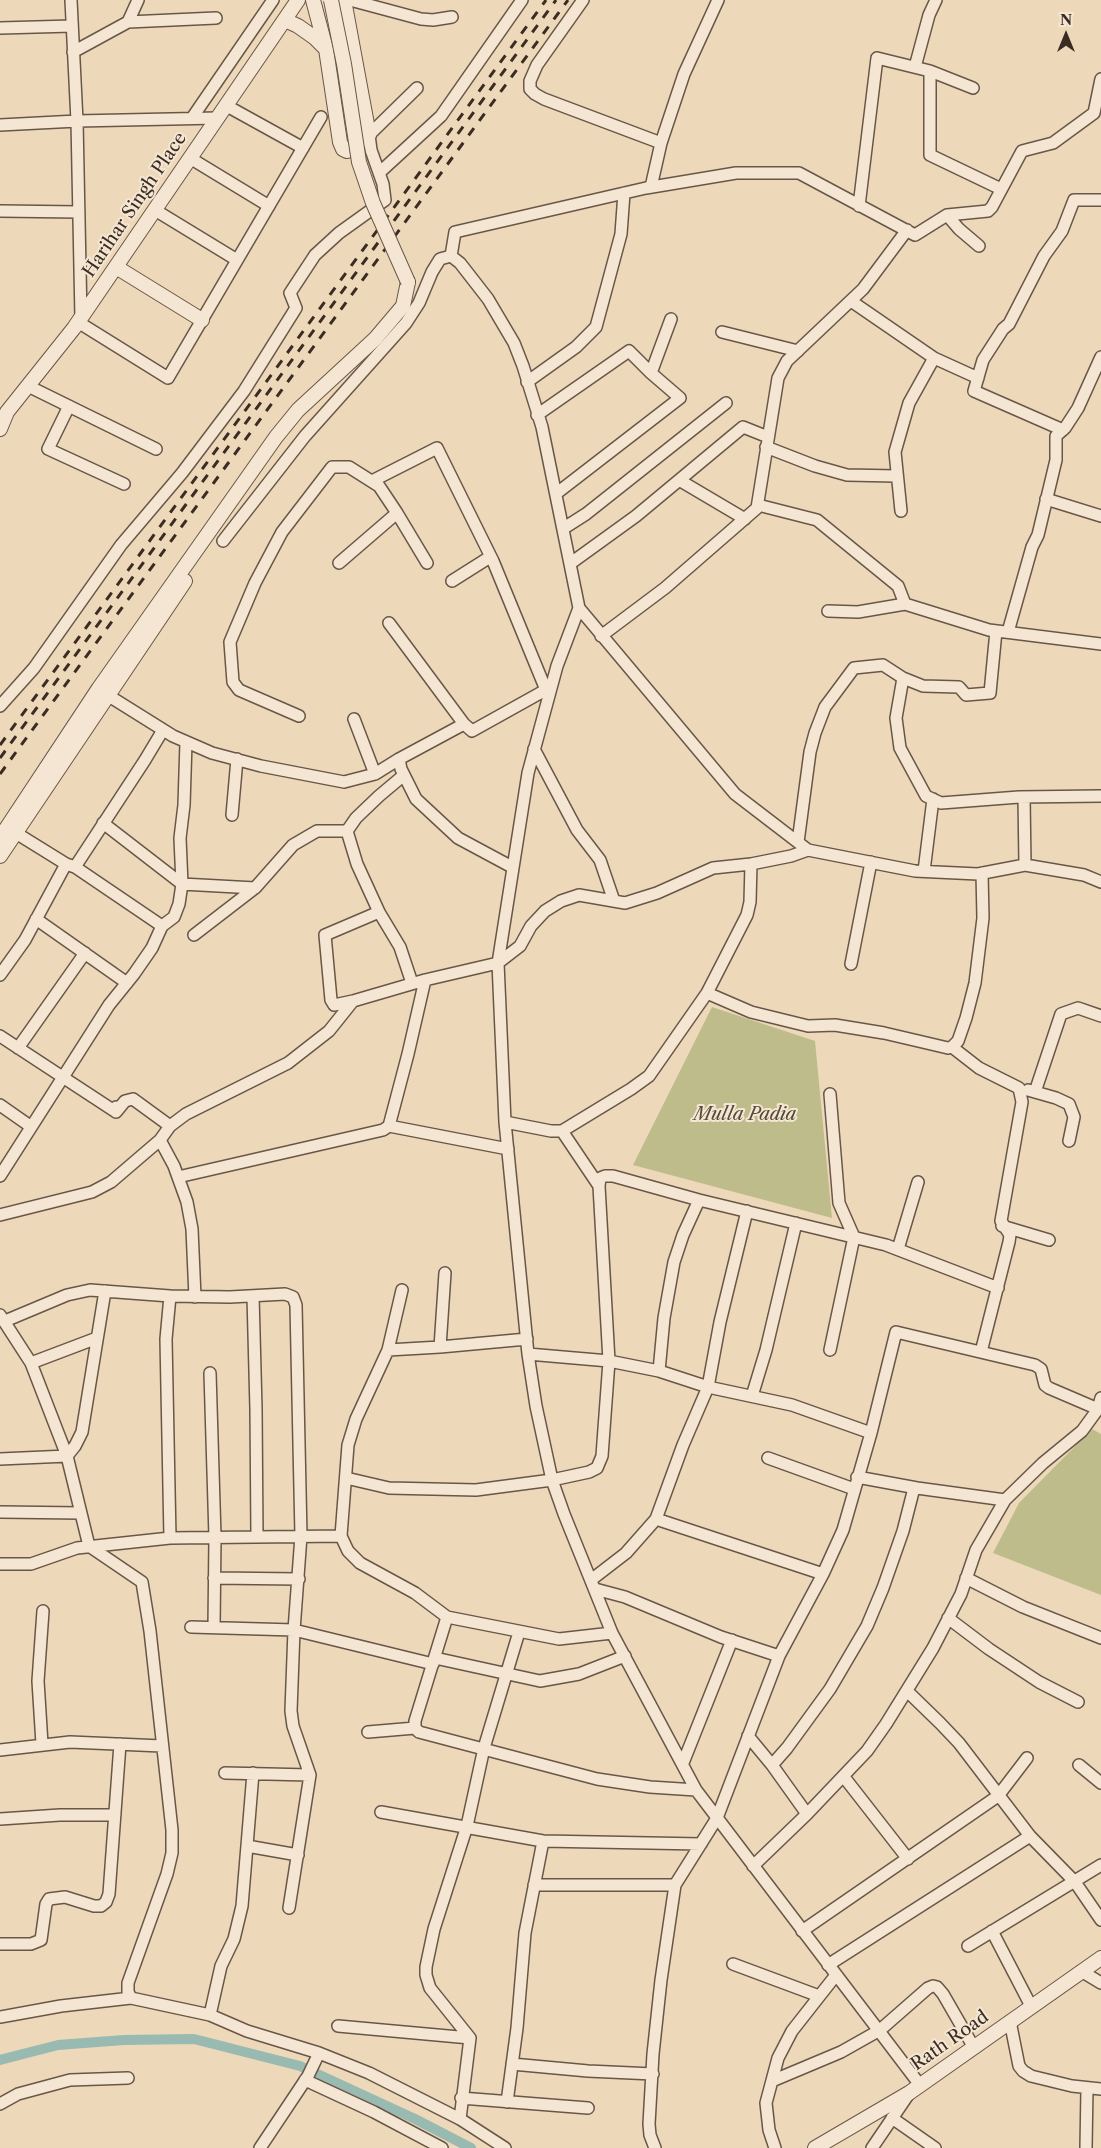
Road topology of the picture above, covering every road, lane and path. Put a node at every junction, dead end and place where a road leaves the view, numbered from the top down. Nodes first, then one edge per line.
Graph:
1 (71, 0) edge
2 (138, 0) edge
3 (273, 0) edge
4 (298, 0) edge
5 (313, 0) edge
6 (331, 0) edge
7 (344, 0) edge
8 (350, 0) edge
9 (522, 0) edge
10 (583, 0) edge
11 (718, 0) edge
12 (936, 0) edge
13 (452, 17) dead end
14 (216, 18) dead end
15 (285, 20) junction
16 (128, 22) junction
17 (72, 26) junction
18 (0, 28) edge
19 (326, 49) junction
20 (73, 52) junction
21 (916, 67) junction
22 (930, 71) junction
23 (1101, 80) edge
24 (417, 88) dead end
25 (973, 88) dead end
26 (227, 106) junction
27 (322, 117) dead end
28 (192, 118) junction
29 (218, 118) junction
30 (76, 121) junction
31 (0, 125) edge
32 (369, 135) junction
33 (661, 143) junction
34 (303, 148) junction
35 (190, 158) junction
36 (379, 173) junction
37 (651, 187) junction
38 (1001, 190) junction
39 (624, 193) junction
40 (1101, 200) edge
41 (269, 206) junction
42 (859, 206) junction
43 (155, 210) junction
44 (0, 211) edge
45 (79, 212) junction
46 (947, 215) junction
47 (907, 230) junction
48 (980, 246) dead end
49 (451, 256) junction
50 (237, 260) junction
51 (116, 267) junction
52 (851, 301) junction
53 (670, 319) dead end
54 (80, 320) junction
55 (202, 320) junction
56 (722, 332) dead end
57 (798, 351) junction
58 (1101, 357) edge
59 (934, 358) junction
60 (651, 373) junction
61 (978, 378) junction
62 (527, 382) junction
63 (28, 386) junction
64 (726, 403) dead end
65 (69, 406) junction
66 (537, 415) junction
67 (0, 429) edge
68 (1063, 430) junction
69 (276, 437) junction
70 (767, 442) junction
71 (156, 449) dead end
72 (896, 476) junction
73 (679, 480) junction
74 (372, 481) junction
75 (124, 484) dead end
76 (556, 493) junction
77 (1046, 499) junction
78 (758, 505) junction
79 (901, 511) dead end
80 (397, 513) junction
81 (1101, 516) edge
82 (745, 519) junction
83 (564, 528) junction
84 (223, 541) dead end
85 (490, 557) junction
86 (339, 563) dead end
87 (427, 563) dead end
88 (571, 563) junction
89 (452, 581) dead end
90 (905, 604) junction
91 (579, 608) junction
92 (828, 611) dead end
93 (389, 622) dead end
94 (1002, 631) junction
95 (601, 636) junction
96 (1101, 644) edge
97 (903, 678) junction
98 (549, 688) junction
99 (109, 696) junction
100 (0, 706) edge
101 (299, 716) dead end
102 (354, 719) dead end
103 (464, 724) junction
104 (163, 730) junction
105 (186, 742) junction
106 (534, 749) junction
107 (237, 759) junction
108 (399, 759) junction
109 (375, 774) junction
110 (404, 775) junction
111 (1101, 796) edge
112 (1024, 797) junction
113 (933, 799) junction
114 (232, 815) dead end
115 (103, 823) junction
116 (347, 831) junction
117 (16, 833) junction
118 (0, 838) edge
119 (798, 842) junction
120 (808, 850) junction
121 (0, 856) edge
122 (870, 862) junction
123 (751, 864) junction
124 (70, 865) junction
125 (1025, 865) junction
126 (512, 866) junction
127 (924, 871) junction
128 (982, 873) junction
129 (1101, 882) edge
130 (182, 884) junction
131 (255, 888) junction
132 (614, 901) junction
133 (379, 912) junction
134 (36, 919) junction
135 (162, 926) junction
136 (194, 935) dead end
137 (85, 953) junction
138 (498, 963) junction
139 (851, 964) dead end
140 (0, 975) edge
141 (425, 980) junction
142 (128, 983) junction
143 (412, 983) junction
144 (707, 992) junction
145 (353, 1001) junction
146 (1101, 1016) edge
147 (0, 1036) edge
148 (952, 1047) junction
149 (18, 1048) junction
150 (63, 1077) junction
151 (1019, 1088) junction
152 (1035, 1092) junction
153 (830, 1094) dead end
154 (0, 1105) edge
155 (505, 1122) junction
156 (30, 1126) junction
157 (170, 1126) junction
158 (389, 1126) junction
159 (562, 1131) junction
160 (160, 1140) junction
161 (1069, 1141) dead end
162 (508, 1149) junction
163 (0, 1175) edge
164 (178, 1177) junction
165 (918, 1182) dead end
166 (598, 1186) junction
167 (699, 1200) junction
168 (747, 1212) junction
169 (0, 1215) edge
170 (796, 1223) junction
171 (1002, 1226) junction
172 (854, 1237) junction
173 (1049, 1240) dead end
174 (898, 1249) junction
175 (445, 1274) dead end
176 (998, 1288) junction
177 (402, 1290) dead end
178 (105, 1291) junction
179 (170, 1296) junction
180 (253, 1296) junction
181 (195, 1297) junction
182 (2, 1318) edge
183 (98, 1338) junction
184 (527, 1339) junction
185 (440, 1347) junction
186 (388, 1350) junction
187 (830, 1350) dead end
188 (980, 1352) junction
189 (528, 1354) junction
190 (609, 1361) junction
191 (31, 1363) junction
192 (659, 1371) junction
193 (210, 1374) dead end
194 (708, 1387) junction
195 (752, 1396) junction
196 (1100, 1403) edge
197 (871, 1433) junction
198 (1, 1456) edge
199 (67, 1456) junction
200 (768, 1458) dead end
201 (857, 1476) junction
202 (346, 1478) junction
203 (552, 1480) junction
204 (914, 1488) junction
205 (854, 1489) junction
206 (1005, 1500) junction
207 (0, 1512) edge
208 (81, 1513) junction
209 (656, 1519) junction
210 (301, 1536) junction
211 (341, 1536) junction
212 (215, 1537) junction
213 (257, 1537) junction
214 (170, 1538) junction
215 (88, 1546) junction
216 (0, 1564) edge
217 (823, 1574) junction
218 (214, 1578) junction
219 (966, 1578) junction
220 (299, 1579) junction
221 (593, 1584) junction
222 (43, 1610) dead end
223 (447, 1617) junction
224 (948, 1618) junction
225 (191, 1627) dead end
226 (214, 1627) junction
227 (294, 1630) junction
228 (519, 1632) junction
229 (612, 1633) junction
230 (1101, 1638) edge
231 (732, 1640) junction
232 (625, 1656) junction
233 (780, 1656) junction
234 (434, 1661) junction
235 (505, 1674) junction
236 (907, 1691) junction
237 (1078, 1702) dead end
238 (415, 1728) junction
239 (368, 1732) dead end
240 (748, 1736) junction
241 (42, 1744) junction
242 (120, 1744) junction
243 (162, 1746) junction
244 (484, 1748) junction
245 (0, 1750) edge
246 (1027, 1758) dead end
247 (683, 1763) junction
248 (772, 1765) junction
249 (1079, 1765) dead end
250 (225, 1773) dead end
251 (253, 1773) junction
252 (310, 1775) junction
253 (844, 1777) junction
254 (1101, 1783) edge
255 (696, 1790) junction
256 (998, 1796) junction
257 (381, 1812) dead end
258 (807, 1814) junction
259 (115, 1815) junction
260 (717, 1818) junction
261 (0, 1820) edge
262 (467, 1826) junction
263 (1030, 1836) junction
264 (543, 1841) junction
265 (701, 1844) junction
266 (247, 1846) junction
267 (298, 1855) junction
268 (908, 1859) junction
269 (1101, 1865) edge
270 (753, 1866) junction
271 (1075, 1882) junction
272 (534, 1885) junction
273 (675, 1885) junction
274 (289, 1908) dead end
275 (1101, 1920) edge
276 (802, 1931) junction
277 (992, 1931) junction
278 (0, 1943) edge
279 (968, 1946) dead end
280 (1101, 1958) edge
281 (733, 1964) dead end
282 (828, 1965) junction
283 (1081, 1971) junction
284 (836, 1975) junction
285 (1101, 1984) edge
286 (819, 1996) junction
287 (130, 1998) junction
288 (1031, 2006) junction
289 (210, 2015) junction
290 (0, 2017) edge
291 (1010, 2021) junction
292 (338, 2026) dead end
293 (880, 2030) junction
294 (470, 2038) junction
295 (973, 2046) junction
296 (318, 2056) junction
297 (512, 2064) junction
298 (652, 2074) junction
299 (128, 2078) dead end
300 (306, 2078) junction
301 (772, 2081) junction
302 (1087, 2088) junction
303 (914, 2089) junction
304 (1101, 2089) edge
305 (461, 2098) junction
306 (507, 2102) junction
307 (0, 2104) edge
308 (588, 2108) dead end
309 (892, 2118) junction
310 (460, 2119) junction
311 (260, 2148) edge
312 (442, 2148) edge
313 (505, 2148) edge
314 (655, 2148) edge
315 (775, 2148) edge
316 (816, 2148) edge
317 (872, 2148) edge
318 (935, 2148) edge
319 (1086, 2148) edge

1 - 17 street
2 - 16 street
3 - 28 street
4 - 15 street, Harihar Singh Place
5 - 19 street
6 - 69 street, bridge
7 - 32 street
8 - 13 street
9 - 36 street
10 - 33 street
11 - 33 street
12 - 21 street
14 - 16 street
15 - 19 street
15 - 26 street, Harihar Singh Place
16 - 20 street
17 - 18 street
17 - 20 street
19 - 32 street
20 - 30 street
21 - 22 street
21 - 42 street
22 - 25 street
22 - 38 street
23 - 38 street
24 - 32 street
26 - 29 street, Harihar Singh Place
26 - 34 street
27 - 34 street
28 - 29 street
28 - 30 street
29 - 35 street, Harihar Singh Place
30 - 31 street
30 - 45 street
32 - 36 street
33 - 37 street
34 - 41 street
35 - 41 street
35 - 43 street, Harihar Singh Place
36 - 100 street
37 - 39 street
37 - 42 street
38 - 46 street
39 - 49 street
39 - 62 street
40 - 61 street
41 - 50 street
42 - 47 street
43 - 50 street
43 - 51 street, Harihar Singh Place
44 - 45 street
45 - 54 street
46 - 47 street
46 - 48 street
47 - 52 street
49 - 62 street
49 - 84 street
50 - 55 street
51 - 54 street, Harihar Singh Place
51 - 55 street
52 - 57 street
52 - 59 street
53 - 60 street
54 - 55 street
54 - 63 street, Harihar Singh Place
56 - 57 street
57 - 70 street
58 - 68 street
59 - 61 street
59 - 72 street
60 - 66 street
60 - 76 street
61 - 68 street
62 - 66 street
63 - 65 street
63 - 67 street, Harihar Singh Place
64 - 83 street
65 - 71 street
65 - 75 street
66 - 76 street
68 - 77 street
69 - 99 street
69 - 118 street
70 - 72 street
70 - 73 street
70 - 78 street
72 - 79 street
73 - 82 street
73 - 88 street
74 - 80 street
74 - 85 street
74 - 101 street
76 - 83 street
77 - 81 street
77 - 94 street
78 - 82 street
78 - 90 street
80 - 86 street
80 - 87 street
82 - 95 street
83 - 88 street
85 - 89 street
85 - 98 street
88 - 91 street
90 - 92 street
90 - 94 street
91 - 95 street
91 - 98 street
93 - 103 street
94 - 96 street
94 - 97 street
95 - 119 street
97 - 113 street
97 - 119 street
98 - 103 street
98 - 106 street
99 - 104 street
99 - 117 street
102 - 109 street
103 - 108 street
104 - 105 street
104 - 115 street
105 - 107 street
105 - 130 street
106 - 126 street
106 - 132 street
107 - 109 street
107 - 114 street
108 - 109 street
108 - 110 street
110 - 116 street
110 - 126 street
111 - 112 street
112 - 113 street
112 - 125 street
113 - 127 street
115 - 124 street
115 - 130 street
116 - 131 street
116 - 133 street
117 - 121 street
117 - 124 street
119 - 120 street
120 - 122 street
120 - 123 street
122 - 127 street
122 - 139 street
123 - 132 street
123 - 144 street
124 - 134 street
124 - 135 street
125 - 128 street
125 - 129 street
126 - 138 street
127 - 128 street
128 - 148 street
130 - 131 street
130 - 135 street
131 - 136 street
132 - 138 street
133 - 143 street
133 - 145 street
134 - 137 street
134 - 140 street
135 - 142 street
137 - 142 street
137 - 149 street
138 - 141 street
138 - 155 street
141 - 143 street
141 - 158 street
142 - 150 street
143 - 145 street
144 - 148 street
144 - 159 street
145 - 157 street
146 - 152 street
147 - 149 street
148 - 151 street
149 - 150 street
150 - 156 street
150 - 157 street
151 - 152 street
151 - 171 street
152 - 161 street
153 - 172 street
154 - 156 street
155 - 159 street
155 - 162 street
156 - 163 street
157 - 160 street
158 - 162 street
158 - 164 street
159 - 166 street
160 - 164 street
160 - 169 street
162 - 184 street
164 - 181 street
165 - 174 street
166 - 167 street
166 - 190 street
167 - 168 street
167 - 192 street
168 - 170 street
168 - 194 street
170 - 172 street
170 - 195 street
171 - 173 street
171 - 176 street
172 - 174 street
172 - 187 street
174 - 176 street
175 - 185 street
176 - 188 street
177 - 186 street
178 - 179 street
178 - 182 street
178 - 183 street
179 - 181 street
179 - 214 street
180 - 181 street
180 - 210 street
180 - 213 street
182 - 191 street
183 - 191 street
183 - 199 street
184 - 185 street
184 - 189 street
185 - 186 street
186 - 202 street
188 - 196 street
188 - 197 street
189 - 190 street
189 - 203 street
190 - 192 street
190 - 203 street
191 - 199 street
192 - 194 street
193 - 212 street
194 - 195 street
194 - 209 street
195 - 197 street
196 - 206 street
197 - 201 street
198 - 199 street
199 - 208 street
200 - 205 street
201 - 204 street
201 - 205 street
202 - 203 street
202 - 211 street
203 - 221 street
204 - 206 street
204 - 248 street
205 - 217 street
206 - 219 street
207 - 208 street
208 - 215 street
209 - 217 street
209 - 221 street
210 - 211 street
210 - 213 street
210 - 220 street
211 - 223 street
212 - 213 street
212 - 214 street
212 - 218 street
214 - 215 street
215 - 216 street
215 - 243 street
217 - 233 street
218 - 220 street
218 - 226 street
219 - 224 street
219 - 230 street
220 - 227 street
221 - 229 street
221 - 231 street
222 - 241 street
223 - 228 street
223 - 234 street
224 - 236 street
224 - 237 street
225 - 226 street
226 - 227 street
227 - 234 street
227 - 252 street
228 - 229 street
228 - 235 street
229 - 232 street
231 - 233 street
231 - 247 street
232 - 235 street
232 - 247 street
233 - 240 street
234 - 235 street
234 - 238 street
235 - 244 street
236 - 253 street
236 - 256 street
238 - 239 street
238 - 244 street
240 - 248 street
240 - 260 street
241 - 242 street
241 - 245 street
242 - 243 street
242 - 259 street
243 - 287 street
244 - 255 street
244 - 262 street
246 - 256 street
247 - 255 street
248 - 258 street
249 - 254 street
250 - 251 street
251 - 252 street
251 - 266 street
252 - 267 street
253 - 258 street
253 - 268 street
255 - 260 street
256 - 263 street
256 - 268 street
257 - 262 street
258 - 270 street
259 - 261 street
259 - 278 street
260 - 265 street
260 - 270 street
262 - 264 street
262 - 294 street
263 - 271 street
263 - 282 street
264 - 265 street
264 - 272 street
265 - 273 street
266 - 267 street
266 - 289 street
267 - 274 street
268 - 276 street
269 - 271 street
270 - 276 street
271 - 275 street
271 - 277 street
272 - 273 street
272 - 297 street
273 - 298 street
276 - 282 street
277 - 279 street
277 - 288 street
280 - 283 street, Rath Road
281 - 286 street
282 - 284 street
283 - 285 street
283 - 288 street, Rath Road
284 - 286 street
284 - 293 street
286 - 301 street
287 - 289 street
287 - 290 street
288 - 291 street, Rath Road
289 - 296 street
291 - 295 street, Rath Road
291 - 302 street
292 - 294 street
293 - 295 street
293 - 301 street
293 - 303 street
294 - 305 street
295 - 303 street, Rath Road
296 - 300 street
296 - 310 street
297 - 298 street
297 - 306 street
298 - 314 street
299 - 307 street
300 - 311 street
300 - 312 street
301 - 315 street
302 - 304 street
302 - 319 street
303 - 309 street
303 - 316 street, Rath Road
305 - 306 street
305 - 310 street
306 - 308 street
309 - 317 street
309 - 318 street
310 - 313 street

